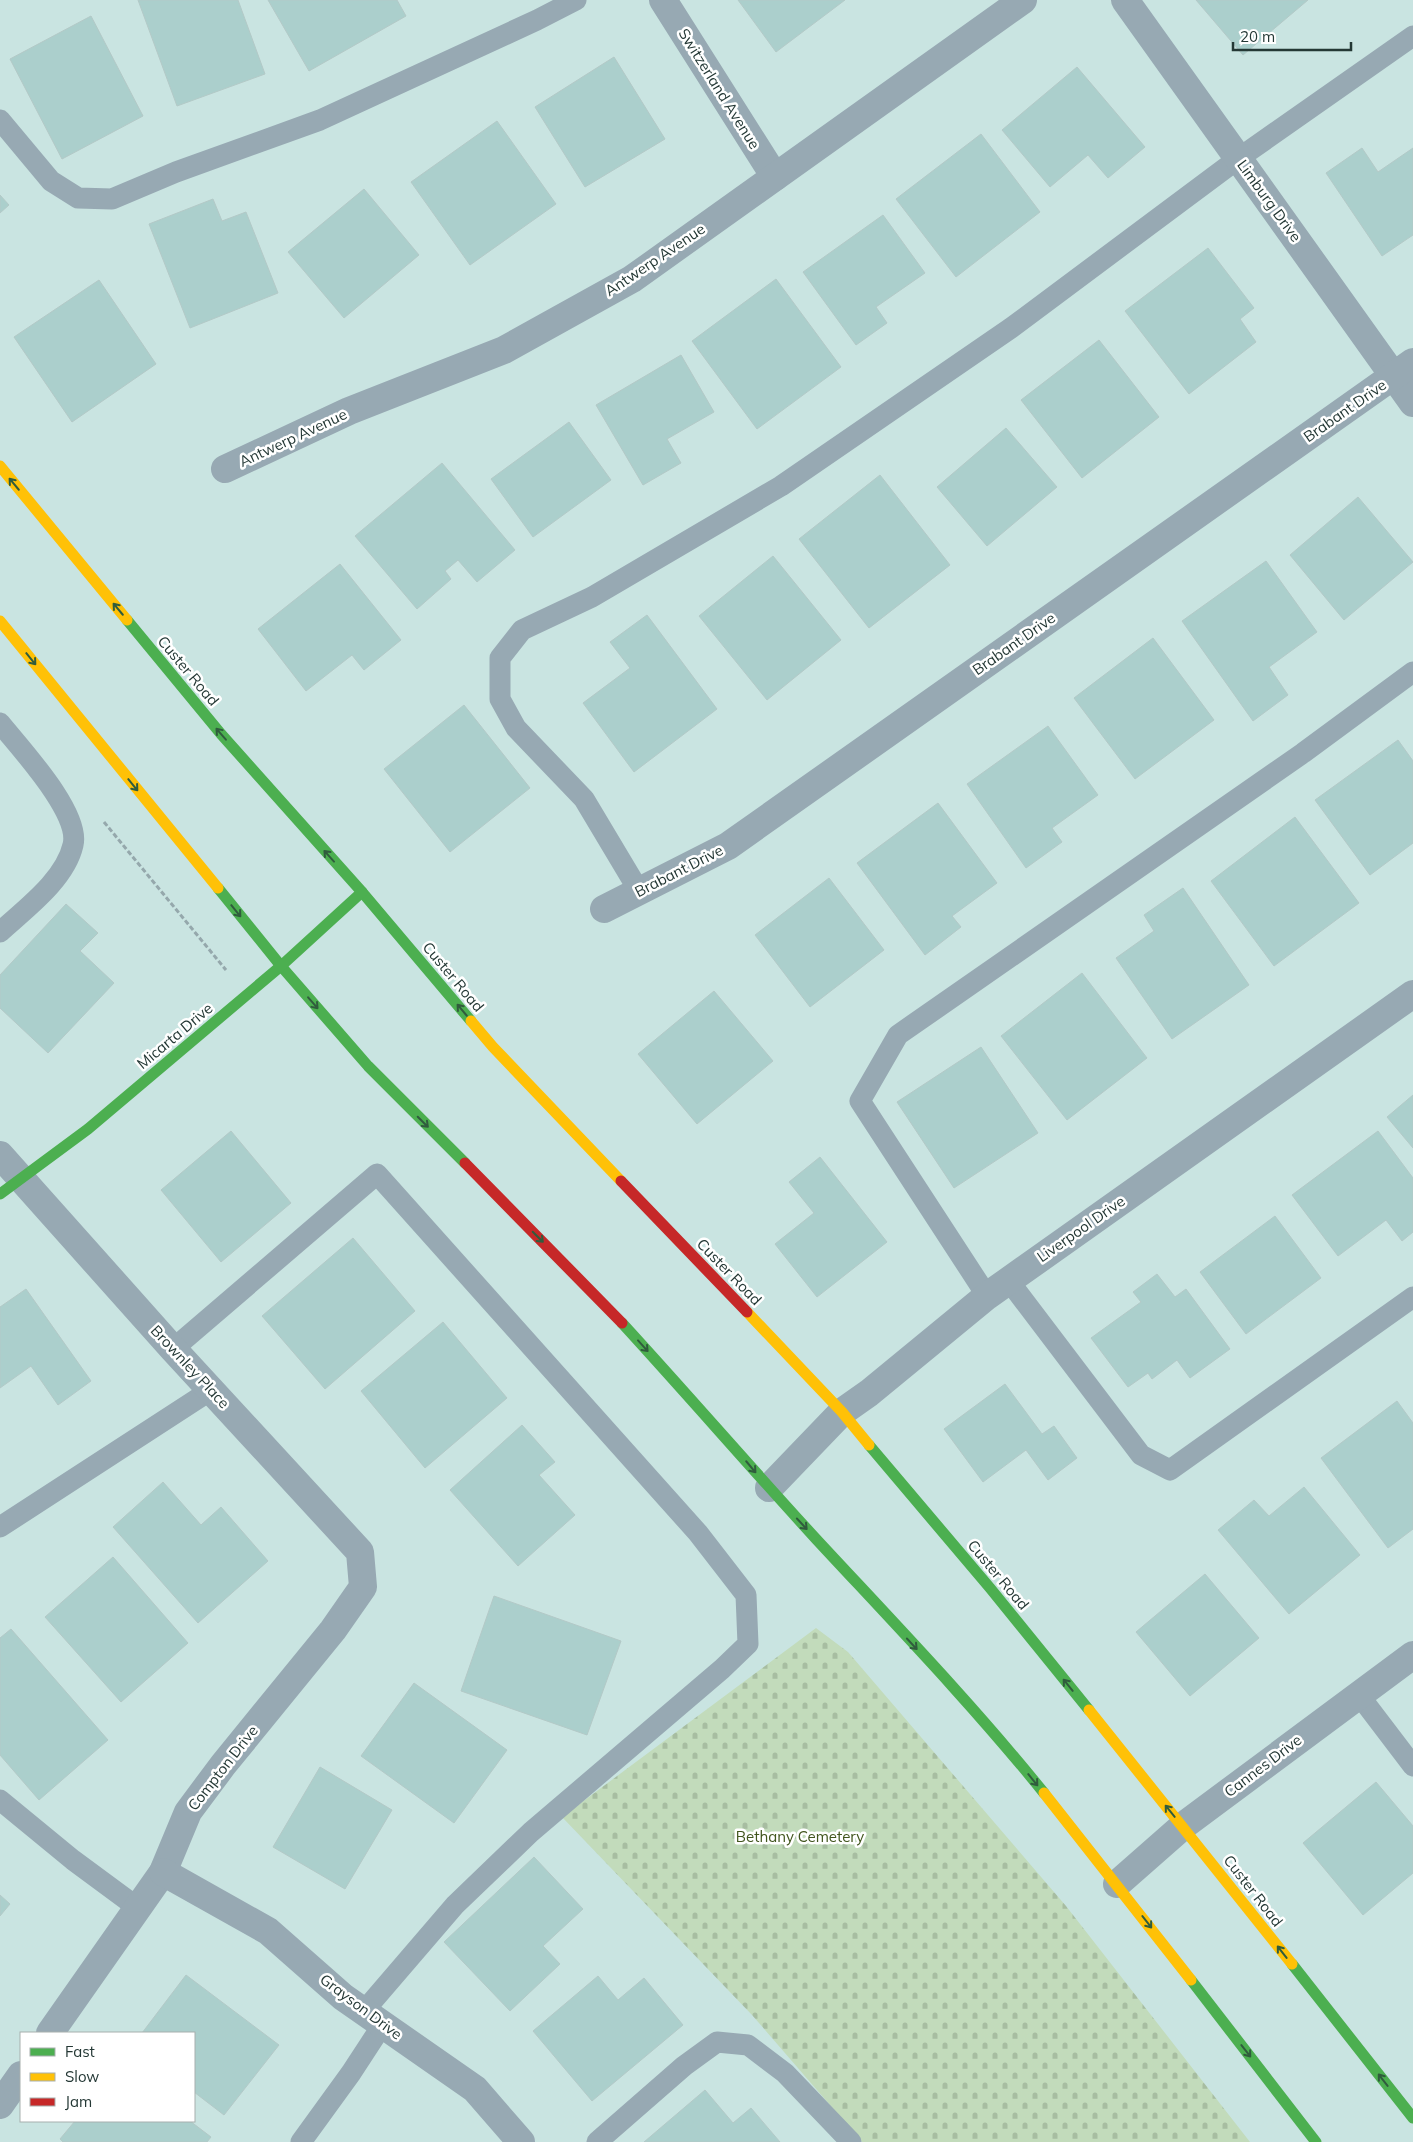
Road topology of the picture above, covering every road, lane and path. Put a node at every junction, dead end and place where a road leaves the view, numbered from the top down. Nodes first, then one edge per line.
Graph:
1 (576, 0) edge
2 (663, 0) edge
3 (1022, 0) edge
4 (1125, 0) edge
5 (1413, 36) edge
6 (0, 120) edge
7 (1239, 158) junction
8 (775, 178) junction
9 (1404, 369) edge
10 (1413, 403) edge
11 (0, 466) edge
12 (225, 469) dead end
13 (0, 621) edge
14 (1413, 672) edge
15 (0, 723) edge
16 (100, 817) dead end
17 (638, 891) junction
18 (362, 892) junction
19 (604, 909) dead end
20 (0, 932) edge
21 (281, 966) junction
22 (1413, 994) edge
23 (247, 995) junction
24 (0, 1155) edge
25 (11, 1187) edge
26 (1009, 1281) junction
27 (987, 1296) junction
28 (1413, 1297) edge
29 (173, 1349) junction
30 (210, 1390) junction
31 (842, 1412) junction
32 (769, 1488) junction
33 (0, 1526) edge
34 (363, 1587) joint
35 (1413, 1655) edge
36 (1359, 1695) junction
37 (1413, 1766) edge
38 (0, 1800) edge
39 (1183, 1826) junction
40 (163, 1872) junction
41 (1117, 1884) junction
42 (138, 1908) junction
43 (373, 2018) junction
44 (51, 2032) edge
45 (20, 2076) edge
46 (0, 2105) edge
47 (1413, 2118) edge
48 (301, 2142) edge
49 (521, 2142) edge
50 (596, 2142) edge
51 (851, 2142) edge
52 (1316, 2142) edge

1 - 6 lane
2 - 8 street, Switzerland Avenue
3 - 8 street, Antwerp Avenue
4 - 7 street, Limburg Drive
5 - 7 lane
7 - 9 street, Limburg Drive
7 - 17 lane
8 - 12 street, Antwerp Avenue
9 - 10 street, Limburg Drive
9 - 17 street, Brabant Drive
18 -> 11 main road, Custer Road
13 -> 21 main road
14 - 27 lane
15 - 20 lane
16 - 23 path
17 - 19 street, Brabant Drive
18 - 21 main road, Micarta Drive
31 -> 18 main road, Custer Road
21 - 23 main road, Micarta Drive
21 -> 32 main road
22 - 26 street, Liverpool Drive
23 - 25 main road, Micarta Drive
24 - 25 street, Brownley Place
25 - 29 street, Brownley Place
26 - 27 street, Liverpool Drive
26 - 28 lane
27 - 31 street, Liverpool Drive
29 - 30 street, Brownley Place
29 - 43 lane
30 - 33 lane
30 - 34 street, Brownley Place
31 - 32 street, Liverpool Drive
39 -> 31 main road, Custer Road
32 -> 41 main road
34 - 40 street, Compton Drive
35 - 36 street, Cannes Drive
36 - 37 lane
36 - 39 street, Cannes Drive
38 - 42 lane
39 - 41 street, Cannes Drive
47 -> 39 main road, Custer Road
40 - 42 street, Compton Drive
40 - 43 street, Grayson Drive
41 -> 52 main road
42 - 44 street, Compton Drive
43 - 48 lane
43 - 49 street, Grayson Drive
45 - 46 street
50 - 51 lane

